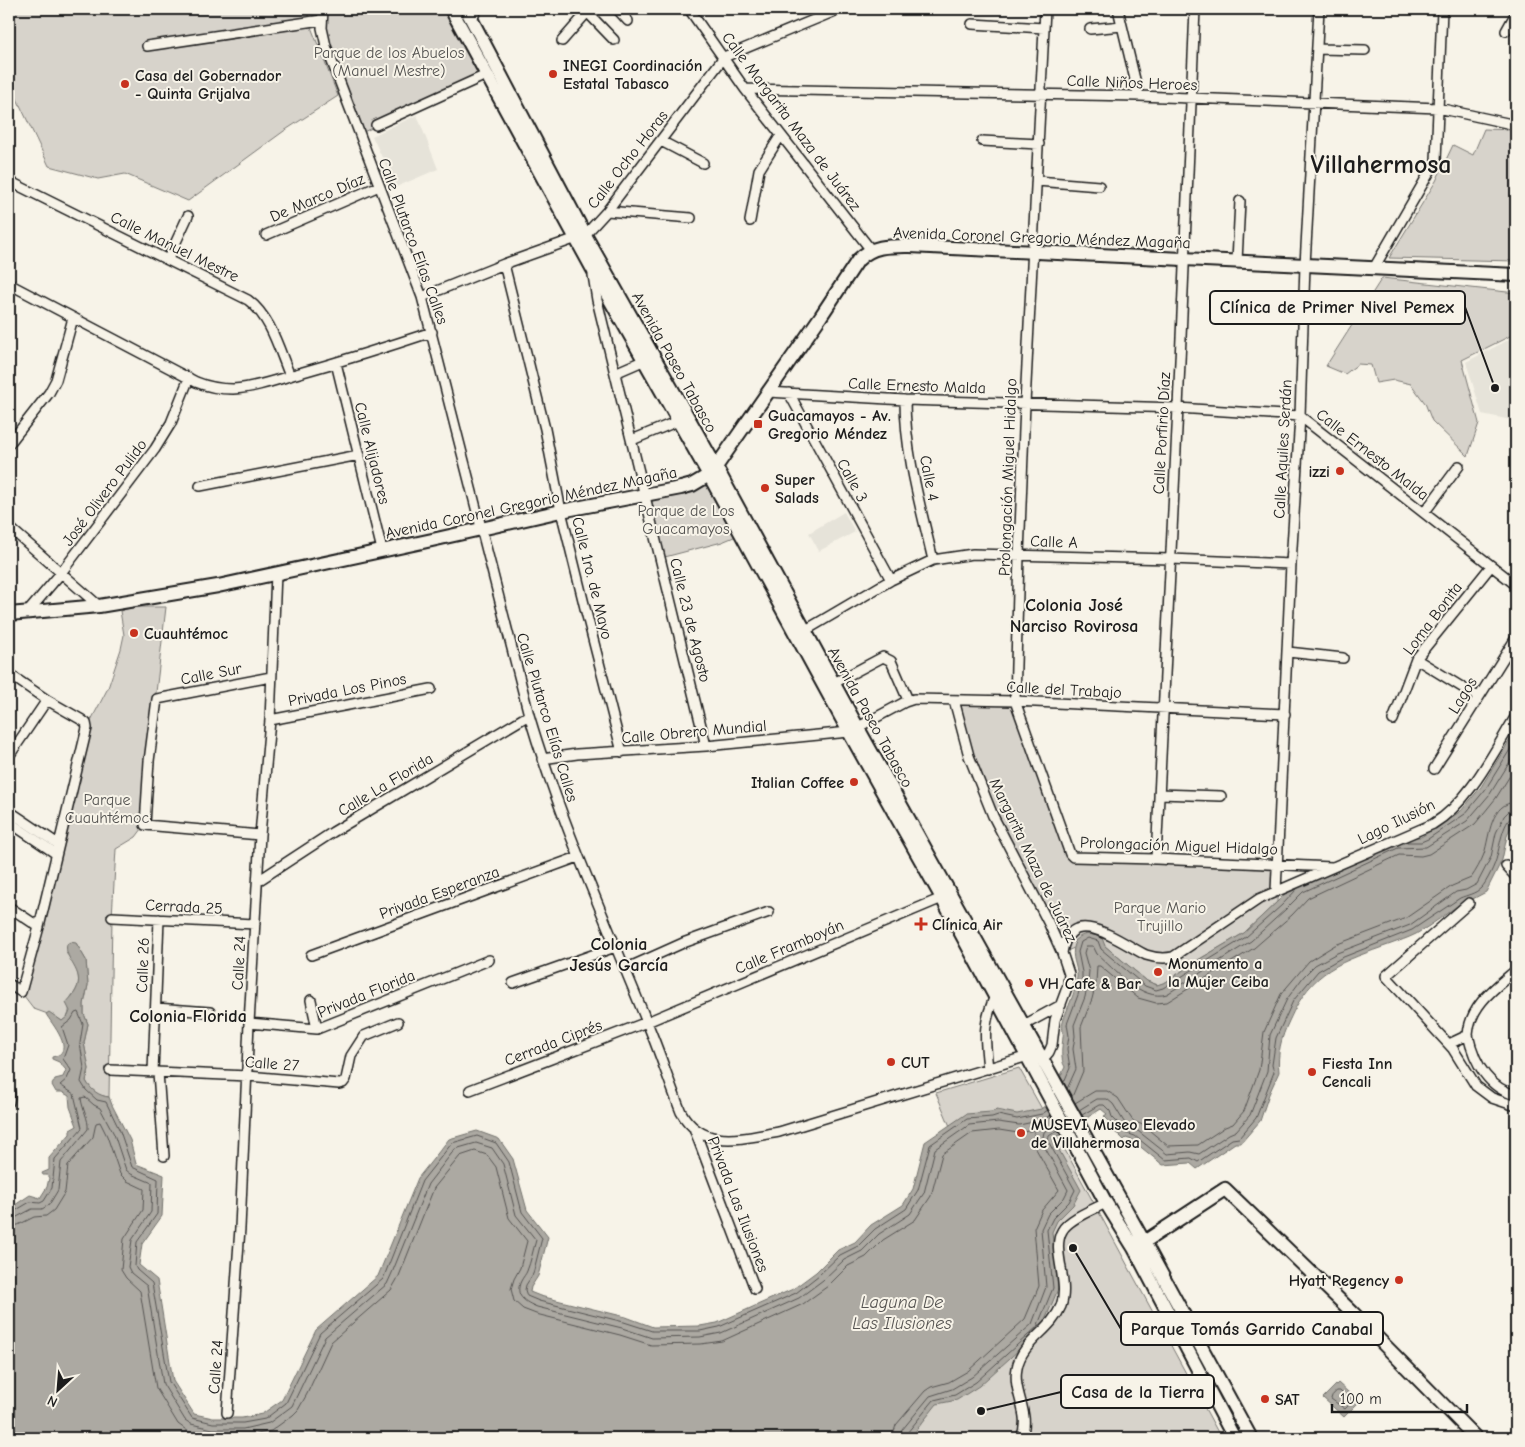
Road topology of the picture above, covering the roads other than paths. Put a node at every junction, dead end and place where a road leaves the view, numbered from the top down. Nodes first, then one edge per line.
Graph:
1 (323, 9) edge
2 (450, 9) edge
3 (616, 9) edge
4 (689, 9) edge
5 (840, 9) edge
6 (1045, 9) edge
7 (1118, 9) edge
8 (1195, 9) edge
9 (1320, 9) edge
10 (1442, 9) edge
11 (588, 10) edge
12 (472, 12) edge
13 (1516, 13) edge
14 (321, 20) junction
15 (628, 21) dead end
16 (972, 24) dead end
17 (1122, 26) junction
18 (1044, 28) junction
19 (1090, 29) dead end
20 (1506, 31) dead end
21 (614, 40) dead end
22 (562, 41) dead end
23 (147, 46) dead end
24 (1318, 49) junction
25 (1365, 50) dead end
26 (724, 57) junction
27 (486, 75) junction
28 (746, 89) junction
29 (1041, 94) junction
30 (1139, 96) junction
31 (1191, 99) junction
32 (1315, 103) junction
33 (1438, 108) junction
34 (376, 125) dead end
35 (1516, 125) edge
36 (781, 135) junction
37 (660, 141) junction
38 (982, 141) dead end
39 (1039, 144) junction
40 (703, 164) dead end
41 (1037, 181) junction
42 (9, 182) edge
43 (379, 186) junction
44 (1100, 186) dead end
45 (1240, 201) dead end
46 (607, 211) junction
47 (188, 216) dead end
48 (691, 218) dead end
49 (750, 221) dead end
50 (266, 235) dead end
51 (581, 236) junction
52 (871, 250) junction
53 (1033, 253) junction
54 (168, 259) junction
55 (1184, 259) junction
56 (1236, 261) junction
57 (504, 264) junction
58 (1306, 265) junction
59 (592, 268) junction
60 (1374, 268) junction
61 (1516, 275) edge
62 (9, 284) edge
63 (422, 297) junction
64 (598, 300) junction
65 (614, 305) junction
66 (72, 318) junction
67 (432, 332) junction
68 (645, 360) junction
69 (336, 363) junction
70 (615, 373) junction
71 (290, 376) junction
72 (189, 378) junction
73 (768, 392) junction
74 (788, 393) junction
75 (905, 400) junction
76 (1025, 404) junction
77 (1178, 408) junction
78 (1300, 416) junction
79 (678, 421) junction
80 (632, 440) junction
81 (9, 444) edge
82 (358, 455) junction
83 (1459, 466) dead end
84 (712, 471) junction
85 (200, 486) dead end
86 (646, 494) junction
87 (561, 511) junction
88 (1424, 513) junction
89 (9, 527) edge
90 (482, 529) junction
91 (382, 550) junction
92 (1019, 555) junction
93 (1170, 559) junction
94 (933, 560) junction
95 (1291, 564) junction
96 (1491, 566) junction
97 (1516, 571) edge
98 (62, 573) junction
99 (276, 573) junction
100 (891, 580) junction
101 (1513, 582) edge
102 (99, 606) junction
103 (26, 613) junction
104 (9, 614) edge
105 (806, 630) junction
106 (1516, 638) edge
107 (1288, 652) junction
108 (1343, 658) dead end
109 (1416, 659) junction
110 (9, 674) edge
111 (272, 676) junction
112 (834, 683) junction
113 (430, 689) dead end
114 (1478, 697) junction
115 (47, 700) junction
116 (908, 700) junction
117 (954, 700) junction
118 (1015, 701) junction
119 (1163, 709) junction
120 (1285, 714) junction
121 (528, 715) junction
122 (1516, 716) edge
123 (270, 720) junction
124 (1393, 720) dead end
125 (853, 730) junction
126 (706, 746) junction
127 (622, 752) junction
128 (9, 756) edge
129 (542, 759) junction
130 (1434, 769) dead end
131 (1159, 794) junction
132 (1221, 796) dead end
133 (9, 811) edge
134 (9, 822) edge
135 (260, 836) junction
136 (57, 849) junction
137 (578, 857) junction
138 (1156, 859) junction
139 (1278, 864) junction
140 (1506, 866) dead end
141 (1332, 867) junction
142 (1516, 877) edge
143 (258, 881) junction
144 (1276, 891) junction
145 (942, 898) junction
146 (1469, 904) dead end
147 (9, 907) edge
148 (770, 912) dead end
149 (112, 917) dead end
150 (159, 919) junction
151 (256, 924) junction
152 (39, 927) junction
153 (615, 947) junction
154 (1062, 953) junction
155 (311, 955) dead end
156 (489, 960) dead end
157 (625, 969) junction
158 (1516, 970) edge
159 (513, 983) dead end
160 (9, 984) edge
161 (995, 996) junction
162 (311, 1000) dead end
163 (1061, 1004) junction
164 (156, 1008) junction
165 (210, 1012) dead end
166 (398, 1022) dead end
167 (647, 1022) junction
168 (250, 1023) junction
169 (1024, 1025) junction
170 (317, 1029) junction
171 (1468, 1035) junction
172 (1448, 1044) junction
173 (1028, 1056) junction
174 (1043, 1060) junction
175 (988, 1069) junction
176 (110, 1070) dead end
177 (155, 1072) junction
178 (248, 1076) junction
179 (9, 1089) edge
180 (470, 1090) dead end
181 (1516, 1095) edge
182 (9, 1102) edge
183 (1516, 1106) edge
184 (695, 1131) junction
185 (164, 1156) dead end
186 (1106, 1203) junction
187 (1139, 1245) junction
188 (755, 1289) dead end
189 (227, 1413) dead end
190 (1021, 1438) edge
191 (1234, 1438) edge
192 (1251, 1438) edge
193 (1476, 1438) edge

1 - 14 street, Calle Plutarco Elías Calles
2 - 27 main road, Avenida Paseo Tabasco
3 - 15 street
4 - 26 street, Calle Margarita Maza de Juárez
5 - 26 street
6 - 18 street, Prolongación Miguel Hidalgo
7 - 17 street
8 - 31 street, Calle Porfirio Díaz
9 - 24 street, Calle Aquiles Serdán
10 - 33 street
11 - 21 street
11 - 22 street
12 - 51 main road, Avenida Paseo Tabasco
13 - 20 street
14 - 23 street
14 - 43 street, Calle Plutarco Elías Calles
16 - 18 street
17 - 19 street
17 - 30 street
18 - 29 street, Prolongación Miguel Hidalgo
24 - 25 street
24 - 32 street, Calle Aquiles Serdán
26 - 28 street, Calle Margarita Maza de Juárez
26 - 37 street, Calle Ocho Horas
27 - 34 street
27 - 51 main road, Avenida Paseo Tabasco
28 - 29 street, Calle Niños Heroes
28 - 36 street, Calle Margarita Maza de Juárez
29 - 30 street, Calle Niños Heroes
29 - 39 street, Prolongación Miguel Hidalgo
30 - 31 street, Calle Niños Heroes
31 - 32 street, Calle Niños Heroes
31 - 55 street, Calle Porfirio Díaz
32 - 33 street, Calle Niños Heroes
32 - 58 street, Calle Aquiles Serdán
33 - 35 street, Calle Niños Heroes
33 - 60 street
36 - 49 street
36 - 52 street, Calle Margarita Maza de Juárez
37 - 40 street
37 - 46 street, Calle Ocho Horas
38 - 39 street
39 - 41 street, Prolongación Miguel Hidalgo
41 - 44 street
41 - 53 street, Prolongación Miguel Hidalgo
42 - 54 street, Calle Manuel Mestre
43 - 50 street, De Marco Díaz
43 - 63 street, Calle Plutarco Elías Calles
45 - 56 street
46 - 48 street
46 - 51 street, Calle Ocho Horas
47 - 54 street
51 - 57 street, Calle Ocho Horas
51 - 59 main road, Avenida Paseo Tabasco
51 - 84 main road, Avenida Paseo Tabasco
52 - 53 main road, Avenida Coronel Gregorio Méndez Magaña
52 - 73 main road, Avenida Coronel Gregorio Méndez Magaña
53 - 55 main road, Avenida Coronel Gregorio Méndez Magaña
53 - 76 street, Prolongación Miguel Hidalgo
54 - 71 street, Calle Manuel Mestre
55 - 56 main road, Avenida Coronel Gregorio Méndez Magaña
55 - 77 street, Calle Porfirio Díaz
56 - 58 main road, Avenida Coronel Gregorio Méndez Magaña
57 - 63 street, Calle Ocho Horas
57 - 87 street, Calle 1ro. de Mayo
58 - 60 main road, Avenida Coronel Gregorio Méndez Magaña
58 - 78 street, Calle Aquiles Serdán
59 - 64 street, Calle 23 de Agosto
59 - 65 main road, Avenida Paseo Tabasco
60 - 61 main road, Avenida Coronel Gregorio Méndez Magaña
62 - 66 street
63 - 67 street, Calle Plutarco Elías Calles
64 - 65 main road
64 - 70 street, Calle 23 de Agosto
65 - 68 main road, Avenida Paseo Tabasco
66 - 72 street
66 - 81 street
67 - 69 street
67 - 90 street, Calle Plutarco Elías Calles
68 - 70 street
68 - 79 main road, Avenida Paseo Tabasco
69 - 71 street
69 - 82 street, Calle Alijadores
70 - 80 street, Calle 23 de Agosto
71 - 72 street
72 - 98 street, José Olivero Pulido
73 - 74 street, Calle Ernesto Malda
73 - 84 main road, Avenida Coronel Gregorio Méndez Magaña
74 - 75 street, Calle Ernesto Malda
74 - 100 street, Calle 3
75 - 76 street, Calle Ernesto Malda
75 - 94 street, Calle 4
76 - 77 street, Calle Ernesto Malda
76 - 92 street, Prolongación Miguel Hidalgo
77 - 78 street, Calle Ernesto Malda
77 - 93 street, Calle Porfirio Díaz
78 - 88 street, Calle Ernesto Malda
78 - 95 street, Calle Aquiles Serdán
79 - 80 street
79 - 84 main road, Avenida Paseo Tabasco
80 - 86 street, Calle 23 de Agosto
82 - 85 street
82 - 91 street, Calle Alijadores
83 - 88 street
84 - 86 main road, Avenida Coronel Gregorio Méndez Magaña
84 - 105 main road, Avenida Paseo Tabasco
84 - 125 main road, Avenida Paseo Tabasco
86 - 87 main road, Avenida Coronel Gregorio Méndez Magaña
86 - 126 street, Calle 23 de Agosto
87 - 90 main road, Avenida Coronel Gregorio Méndez Magaña
87 - 127 street, Calle 1ro. de Mayo
88 - 96 street, Calle Ernesto Malda
89 - 98 street
90 - 91 main road, Avenida Coronel Gregorio Méndez Magaña
90 - 121 street, Calle Plutarco Elías Calles
91 - 99 main road, Avenida Coronel Gregorio Méndez Magaña
92 - 93 street, Calle A
92 - 94 street, Calle A
92 - 118 street, Prolongación Miguel Hidalgo
93 - 95 street, Calle A
93 - 119 street, Calle Porfirio Díaz
94 - 100 street, Calle A
95 - 107 street, Calle Aquiles Serdán
96 - 101 street, Calle Ernesto Malda
96 - 109 street, Loma Bonita
97 - 101 street
98 - 102 street
98 - 103 street, José Olivero Pulido
99 - 102 main road, Avenida Coronel Gregorio Méndez Magaña
99 - 111 street, Calle 24
100 - 105 street, Calle A
102 - 103 main road, Avenida Coronel Gregorio Méndez Magaña
103 - 104 main road, Avenida Coronel Gregorio Méndez Magaña
105 - 112 main road, Avenida Paseo Tabasco
106 - 114 street, Lagos
107 - 108 street
107 - 120 street, Calle Aquiles Serdán
109 - 114 street
109 - 124 street, Loma Bonita
110 - 115 street
111 - 123 street, Calle 24
111 - 135 street, Calle Sur
112 - 116 street
112 - 125 main road, Avenida Paseo Tabasco
113 - 123 street, Privada Los Pinos
114 - 130 street, Lagos
115 - 128 street
115 - 136 street
116 - 117 street, Calle del Trabajo
116 - 125 street, Calle del Trabajo
117 - 118 street, Calle del Trabajo
117 - 154 street, Margarita Maza de Juárez
118 - 119 street, Calle del Trabajo
118 - 138 street, Prolongación Miguel Hidalgo
119 - 120 street, Calle del Trabajo
119 - 131 street, Calle Porfirio Díaz
120 - 139 street, Calle Aquiles Serdán
121 - 129 street, Calle Plutarco Elías Calles
121 - 143 street, Calle La Florida
122 - 141 street, Lago Ilusión
123 - 135 street, Calle 24
125 - 126 street, Calle Obrero Mundial
125 - 145 main road, Avenida Paseo Tabasco
125 - 169 main road, Avenida Paseo Tabasco
126 - 127 street, Calle Obrero Mundial
127 - 129 street, Calle Obrero Mundial
129 - 137 street, Calle Plutarco Elías Calles
131 - 132 street
131 - 138 street, Calle Porfirio Díaz
133 - 136 street
134 - 136 street
135 - 143 street, Calle 24
136 - 152 street
137 - 153 street, Calle Plutarco Elías Calles
137 - 155 street, Privada Esperanza
138 - 139 street, Prolongación Miguel Hidalgo
139 - 141 street, Prolongación Miguel Hidalgo
139 - 144 street, Calle Aquiles Serdán
140 - 142 street
141 - 144 street, Lago Ilusión
143 - 151 street, Calle 24
144 - 154 street, Lago Ilusión
145 - 161 main road, Avenida Paseo Tabasco
145 - 167 street, Calle Framboyán
146 - 172 street
147 - 152 street
148 - 157 street
149 - 150 street, Cerrada 25
150 - 151 street, Cerrada 25
150 - 164 street, Calle 26
151 - 168 street, Calle 24
152 - 160 street
153 - 157 street, Calle Plutarco Elías Calles
153 - 159 street
154 - 163 street, Margarita Maza de Juárez
156 - 170 street, Privada Florida
157 - 167 street, Calle Plutarco Elías Calles
158 - 171 street
161 - 173 main road, Avenida Paseo Tabasco
161 - 175 street
162 - 170 street
163 - 169 street
163 - 174 street, Margarita Maza de Juárez
164 - 165 street
164 - 177 street, Calle 26
166 - 178 street, Calle 27
167 - 180 street, Cerrada Ciprés
167 - 184 street, Calle Plutarco Elías Calles
168 - 170 street, Privada Florida
168 - 178 street, Calle 24
169 - 174 main road, Avenida Paseo Tabasco
171 - 172 street
171 - 181 street
172 - 183 street
173 - 175 street
173 - 186 main road, Avenida Paseo Tabasco
174 - 187 main road, Avenida Paseo Tabasco
175 - 184 street
176 - 177 street, Calle 27
177 - 178 street, Calle 27
177 - 185 street, Calle 26
178 - 189 street, Calle 24
179 - 182 street
184 - 188 street, Privada Las Ilusiones
186 - 187 main road, Avenida Paseo Tabasco
186 - 190 street
187 - 191 main road, Avenida Paseo Tabasco
187 - 192 main road, Avenida Paseo Tabasco
187 - 193 main road

